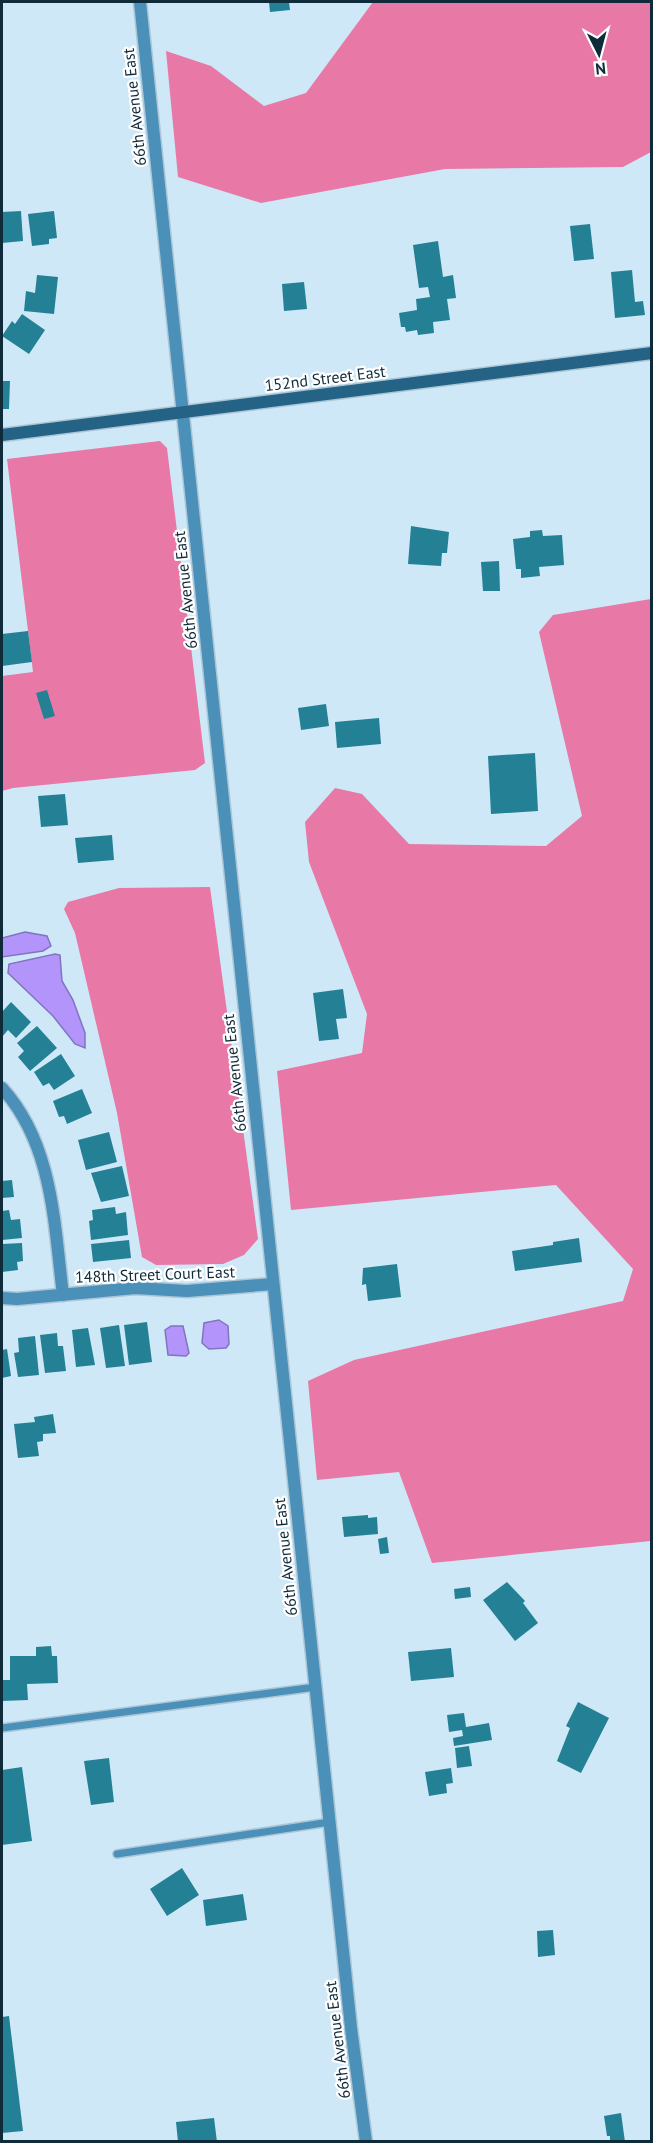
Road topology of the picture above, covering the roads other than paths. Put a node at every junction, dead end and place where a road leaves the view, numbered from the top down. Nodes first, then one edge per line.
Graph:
1 (140, 2) edge
2 (651, 353) edge
3 (182, 412) junction
4 (2, 435) edge
5 (2, 1088) edge
6 (273, 1284) junction
7 (63, 1294) junction
8 (2, 1298) edge
9 (316, 1687) junction
10 (2, 1728) edge
11 (330, 1822) junction
12 (117, 1854) dead end
13 (366, 2142) edge

1 - 3 street, 66th Avenue East
2 - 3 street, 152nd Street East
3 - 4 street, 152nd Street East
3 - 6 street, 66th Avenue East
5 - 7 street
6 - 7 street, 148th Street Court East
6 - 9 street, 66th Avenue East
7 - 8 street, 148th Street Court East
9 - 10 lane
9 - 11 street, 66th Avenue East
11 - 12 lane
11 - 13 street, 66th Avenue East

